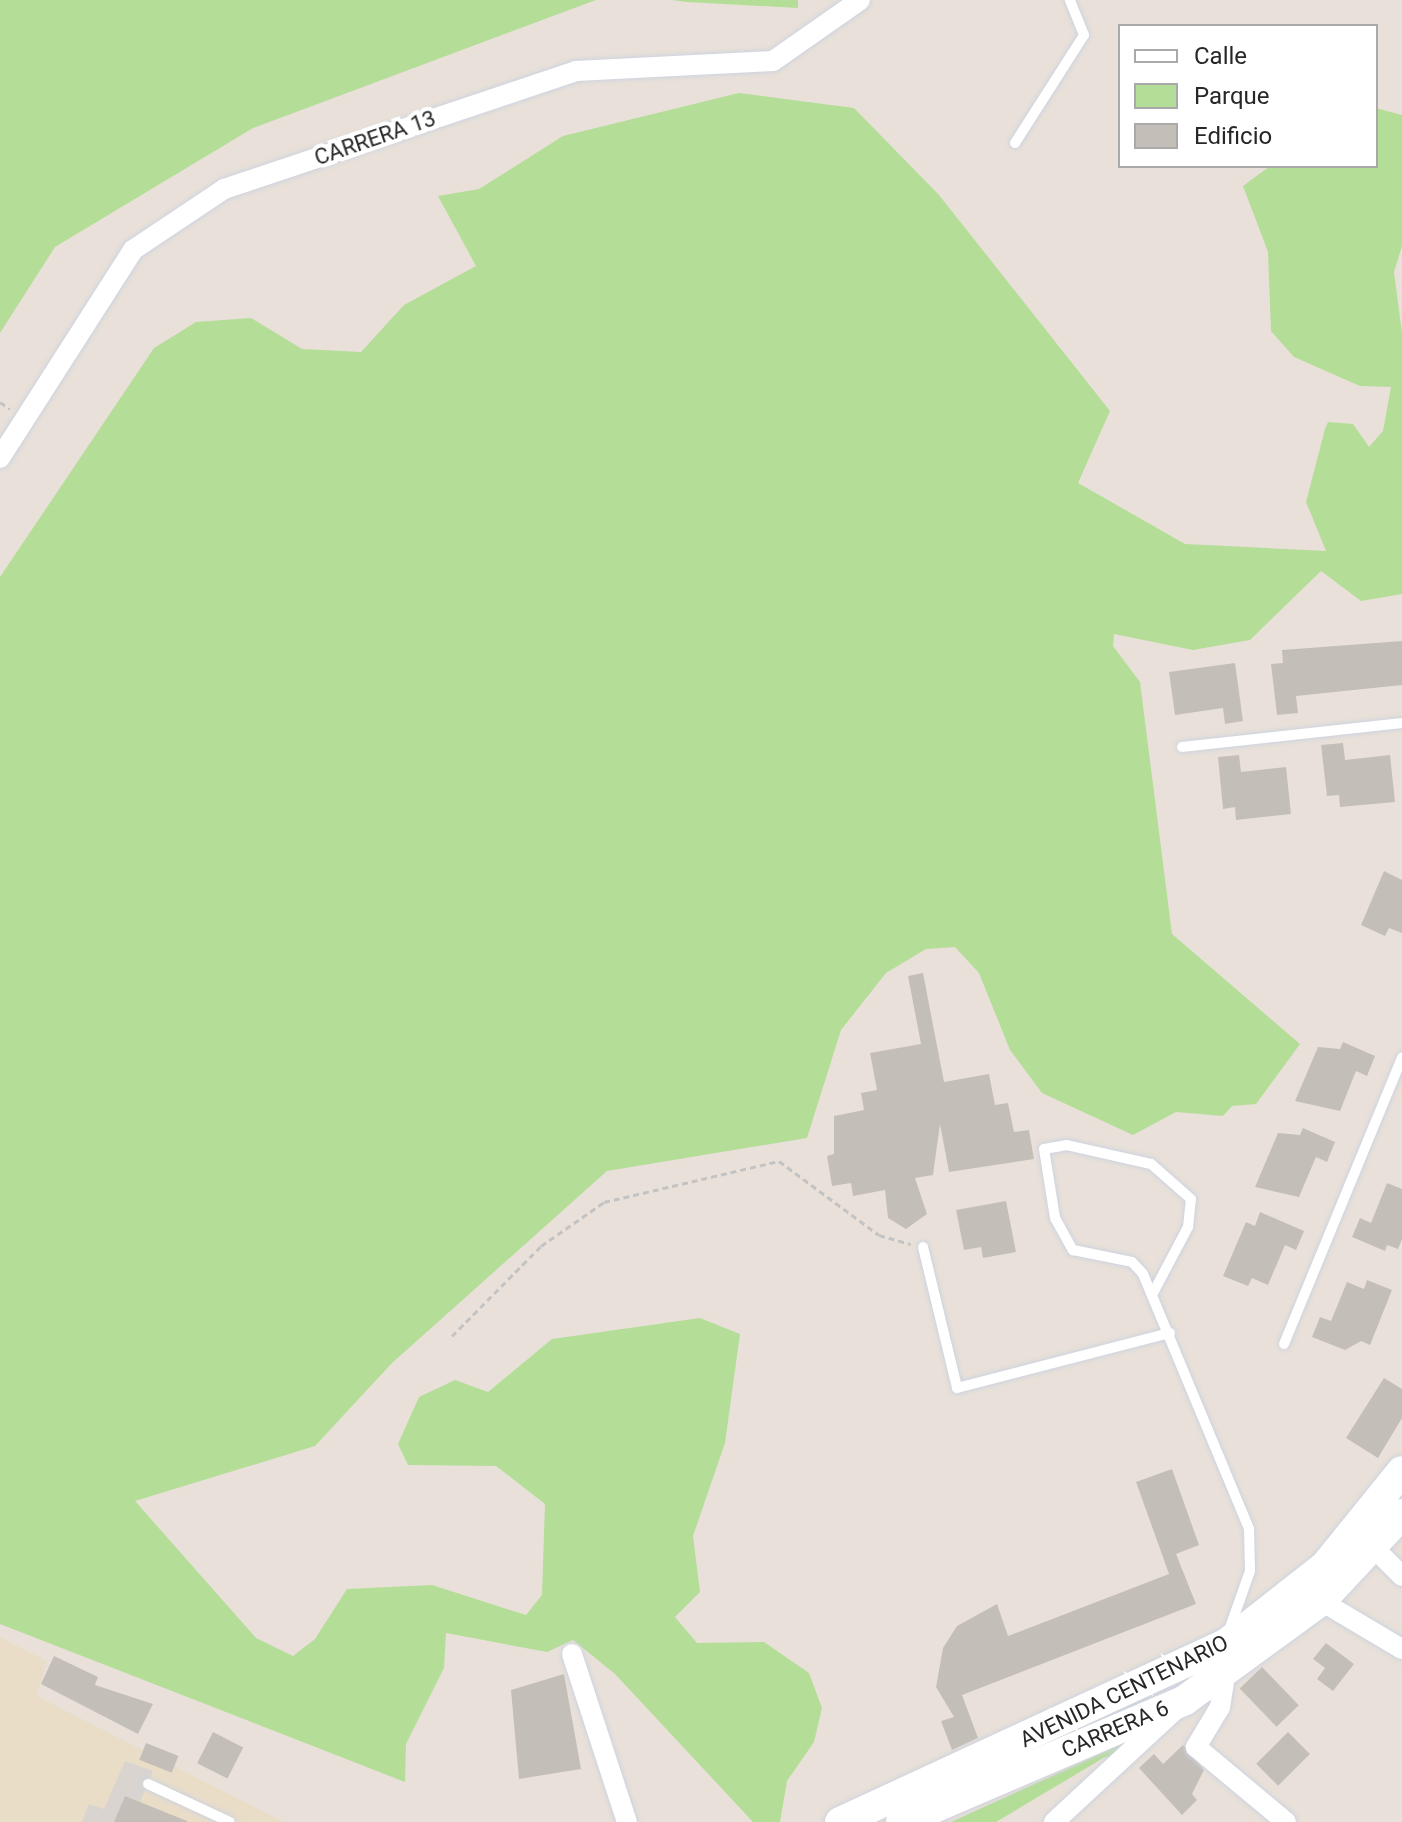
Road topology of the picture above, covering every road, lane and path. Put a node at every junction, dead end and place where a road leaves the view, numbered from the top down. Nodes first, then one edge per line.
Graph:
1 (860, 0) edge
2 (1070, 0) edge
3 (1015, 143) dead end
4 (0, 458) edge
5 (1402, 723) edge
6 (1182, 747) dead end
7 (1402, 1057) edge
8 (923, 1247) joint
9 (1152, 1295) junction
10 (1170, 1333) junction
11 (452, 1336) dead end
12 (1284, 1344) dead end
13 (1402, 1471) edge
14 (1402, 1514) edge
15 (1373, 1547) junction
16 (1402, 1576) edge
17 (1321, 1601) junction
18 (1227, 1643) junction
19 (1402, 1649) edge
20 (572, 1654) dead end
21 (1226, 1673) junction
22 (1185, 1700) junction
23 (148, 1784) dead end
24 (230, 1822) edge
25 (627, 1822) edge
26 (840, 1822) edge
27 (901, 1822) edge
28 (1054, 1822) edge
29 (1286, 1822) edge

1 - 4 street, CARRERA 13
2 - 3 lane
5 - 6 lane
7 - 12 lane
8 - 10 lane
8 - 11 path
9 - 9 lane
9 - 10 lane
10 - 18 lane
13 - 18 main road, AVENIDA CENTENARIO
14 - 15 main road, CARRERA 6
15 - 16 street
15 - 17 main road, CARRERA 6
17 - 19 street
17 - 21 main road, CARRERA 6
18 - 21 street
18 - 26 main road, AVENIDA CENTENARIO
20 - 25 street
21 - 22 main road, CARRERA 6
21 - 29 street
22 - 27 main road, CARRERA 6
22 - 28 street
23 - 24 lane

